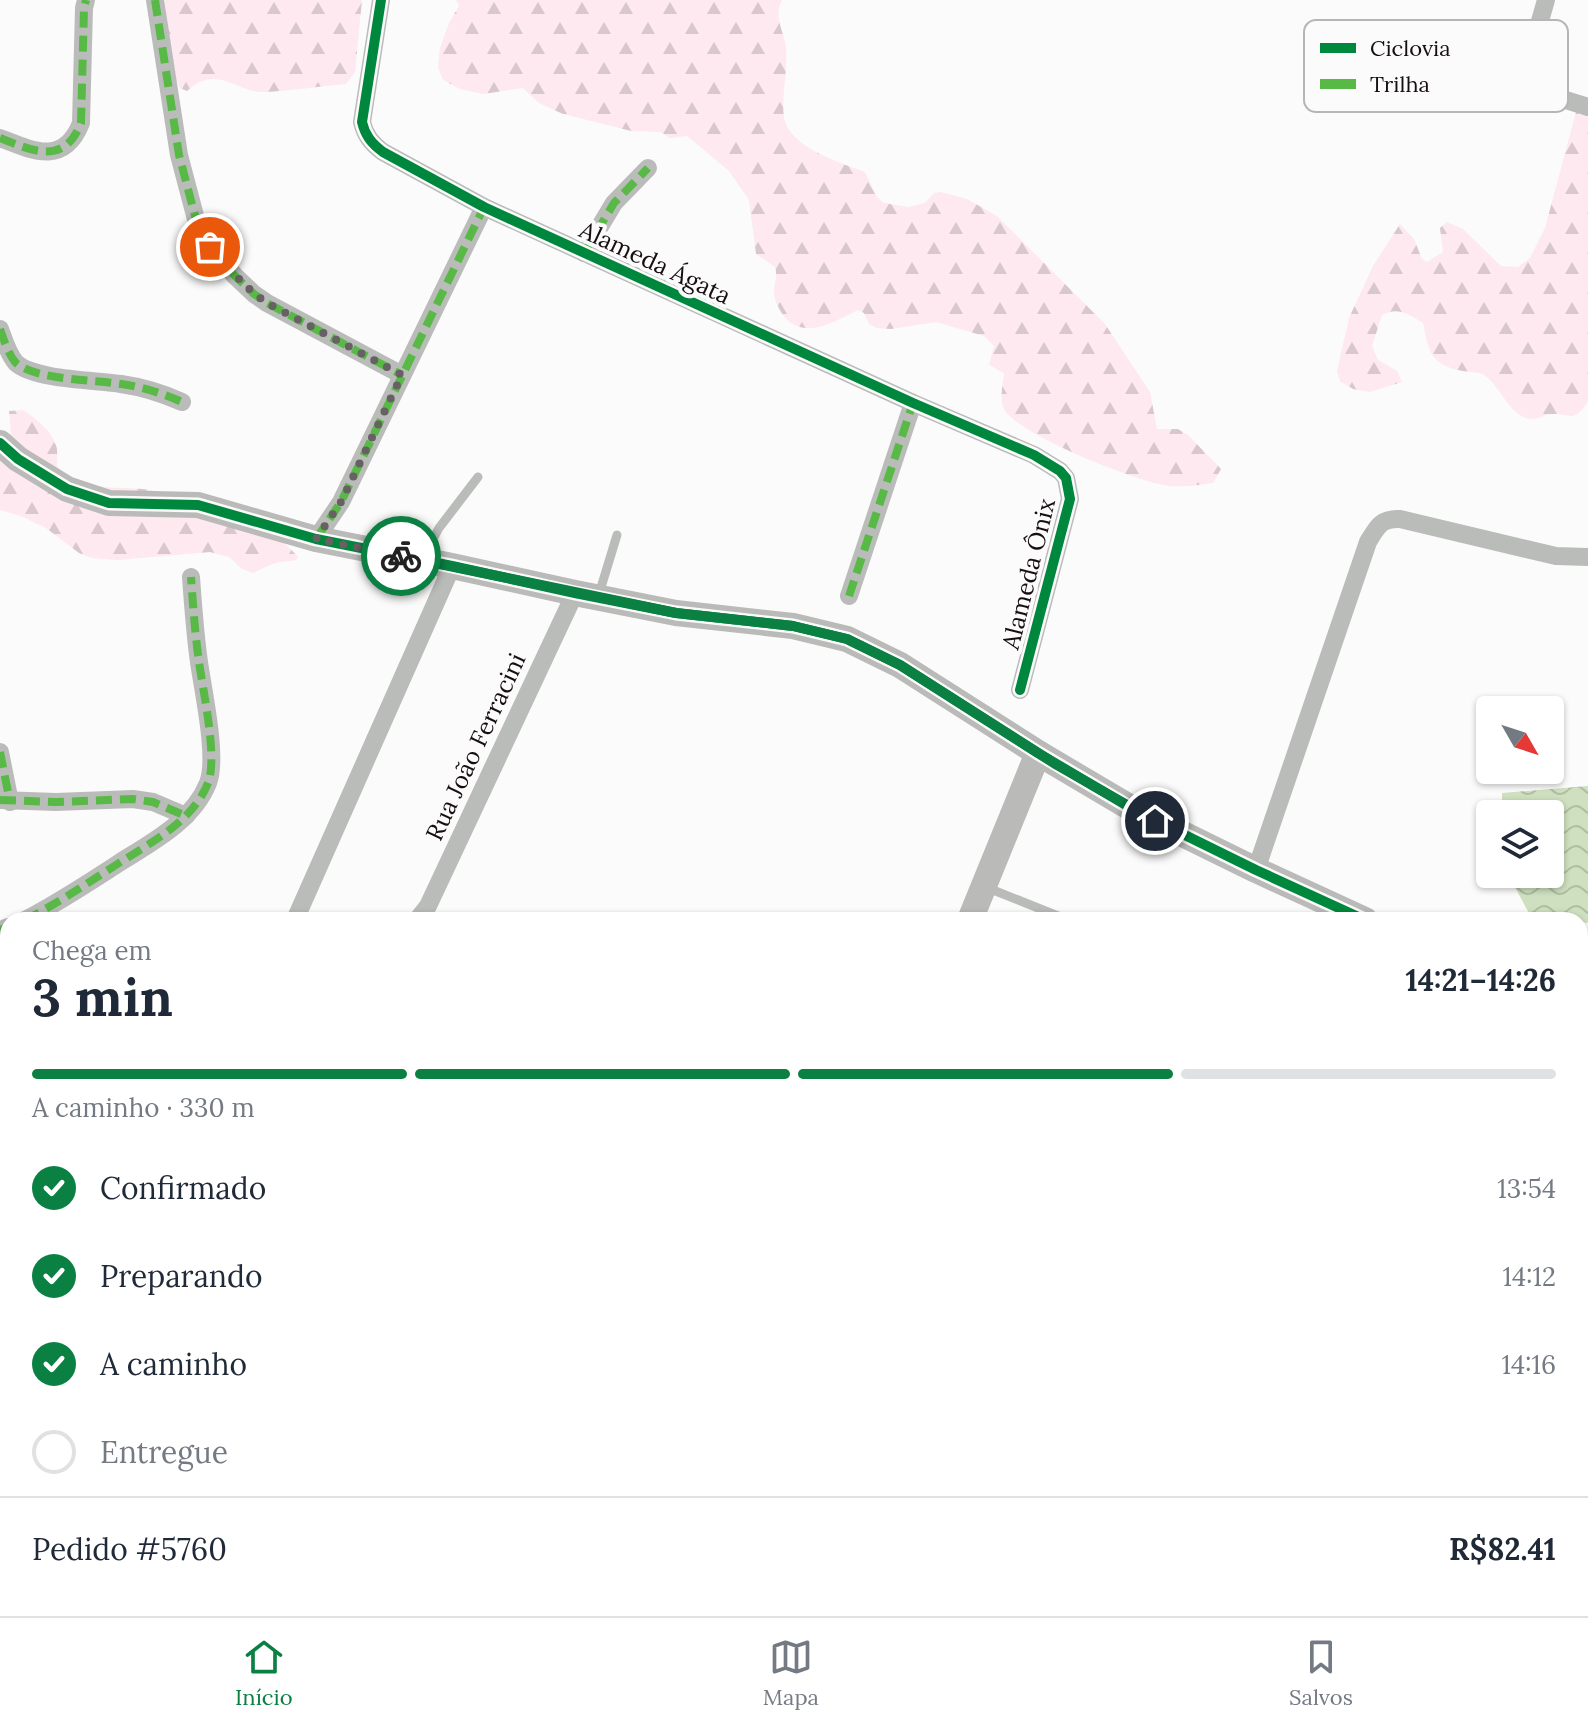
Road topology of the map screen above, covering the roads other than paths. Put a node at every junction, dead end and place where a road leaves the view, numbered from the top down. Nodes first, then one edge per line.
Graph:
1 (86, 0) edge
2 (155, 0) edge
3 (381, 0) edge
4 (1546, 0) edge
5 (1540, 20) edge
6 (1568, 100) edge
7 (1588, 107) edge
8 (0, 138) edge
9 (648, 168) dead end
10 (484, 207) junction
11 (584, 253) junction
12 (0, 329) edge
13 (402, 375) junction
14 (182, 402) dead end
15 (913, 403) junction
16 (0, 443) edge
17 (1060, 471) joint
18 (478, 477) dead end
19 (617, 535) dead end
20 (316, 539) junction
21 (1588, 557) edge
22 (422, 561) junction
23 (452, 566) junction
24 (191, 577) dead end
25 (587, 595) junction
26 (849, 596) dead end
27 (1020, 690) dead end
28 (0, 752) edge
29 (1038, 753) junction
30 (5, 801) edge
31 (186, 816) junction
32 (1256, 870) junction
33 (985, 886) junction
34 (40, 912) edge
35 (299, 912) edge
36 (423, 912) edge
37 (974, 912) edge
38 (1048, 912) edge
39 (1343, 912) edge

1 - 8 street
2 - 13 street
3 - 10 street, Alameda Ágata
4 - 5 street
6 - 7 street
9 - 11 street
10 - 11 street, Alameda Ágata
10 - 13 street
11 - 15 street, Alameda Ágata
12 - 14 street
13 - 20 street
15 - 17 street, Alameda Ágata
15 - 26 street
16 - 20 street
17 - 27 street, Alameda Ônix
18 - 22 lane
19 - 25 lane
20 - 22 street
21 - 32 street
22 - 23 street
23 - 25 street
23 - 35 street
24 - 31 street
25 - 29 street
25 - 36 street, Rua João Ferracini
28 - 30 street
29 - 32 street
29 - 33 street
30 - 31 street
31 - 34 street
32 - 39 street
33 - 37 street
33 - 38 lane

